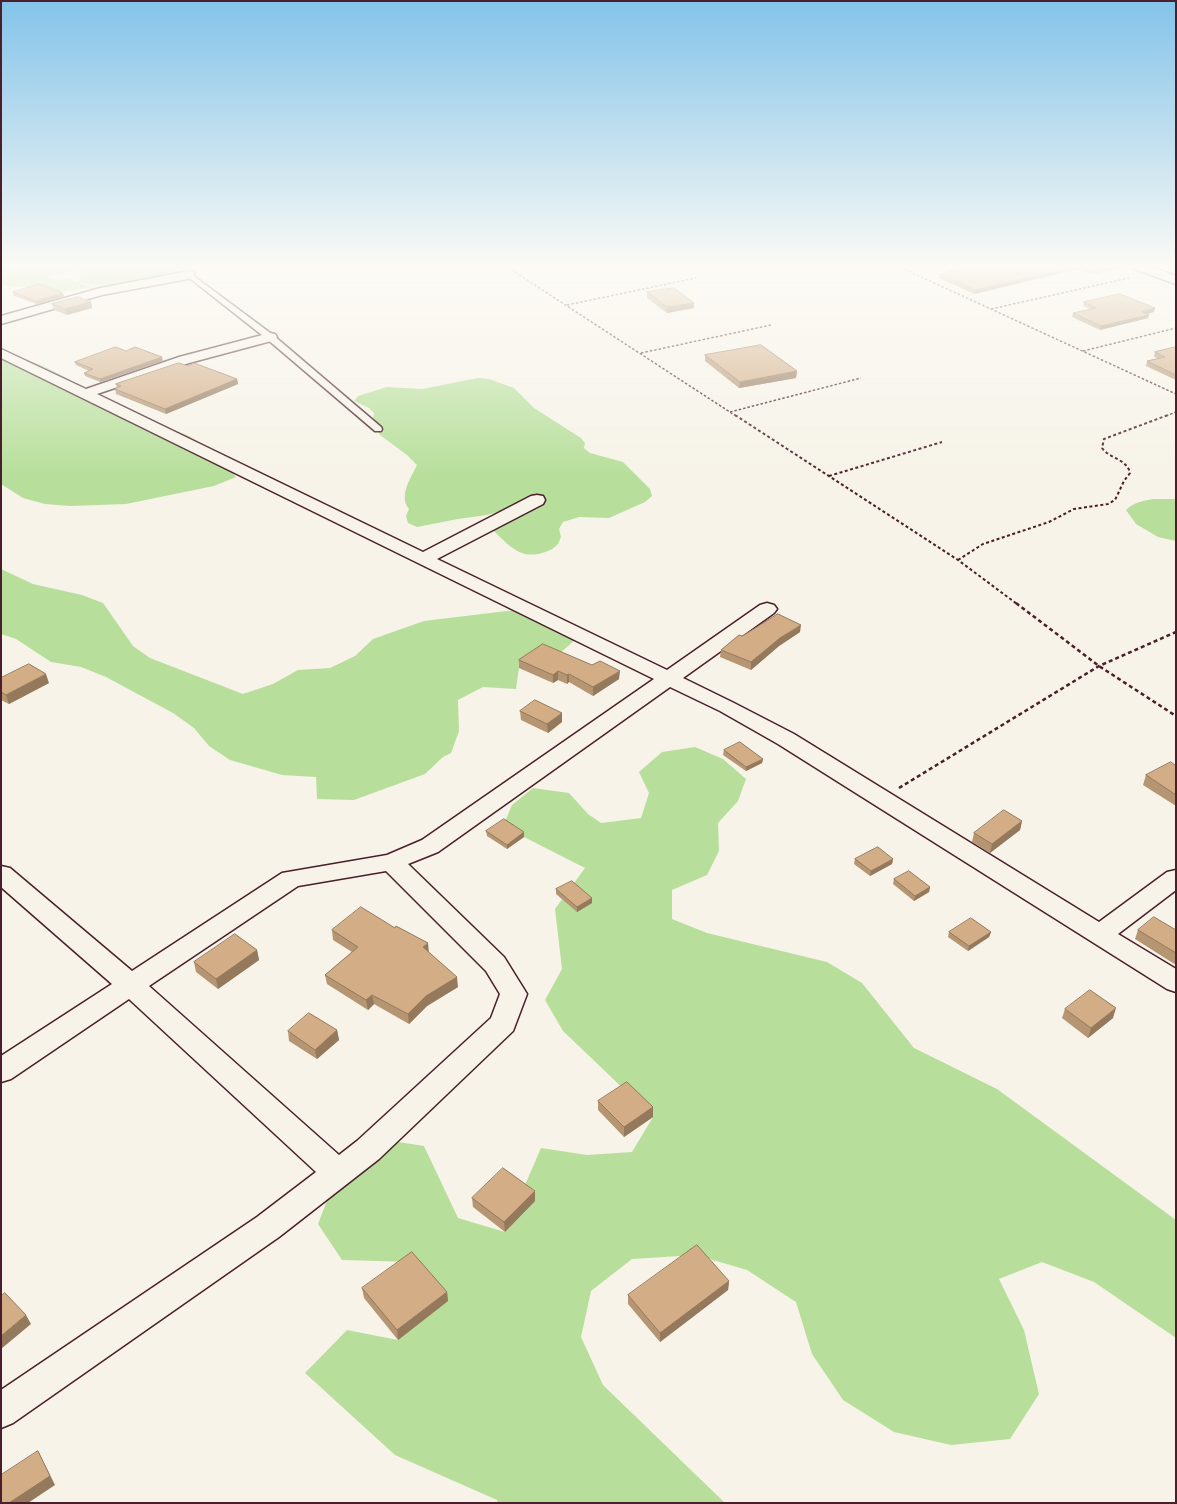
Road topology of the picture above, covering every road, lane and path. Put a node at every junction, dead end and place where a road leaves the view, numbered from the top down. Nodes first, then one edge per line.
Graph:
1 (611, 335) edge
2 (725, 335) edge
3 (1047, 335) edge
4 (1147, 335) edge
5 (270, 337) joint
6 (1082, 351) junction
7 (1, 354) edge
8 (640, 354) junction
9 (861, 378) dead end
10 (84, 394) junction
11 (1176, 394) edge
12 (730, 412) junction
13 (1176, 412) edge
14 (378, 429) dead end
15 (942, 442) dead end
16 (829, 476) junction
17 (537, 500) dead end
18 (422, 559) junction
19 (958, 560) junction
20 (767, 609) dead end
21 (1176, 632) edge
22 (1099, 666) junction
23 (668, 678) junction
24 (1176, 716) edge
25 (882, 798) junction
26 (391, 862) junction
27 (1, 874) edge
28 (1176, 878) edge
29 (1100, 934) junction
30 (1176, 982) edge
31 (131, 985) junction
32 (1, 1071) edge
33 (338, 1173) junction
34 (1, 1411) edge

1 - 8 path
2 - 8 path
3 - 6 path
4 - 6 path
5 - 10 street
5 - 14 lane
6 - 11 path
7 - 10 street
8 - 12 path
9 - 12 path
10 - 18 street
12 - 16 path
13 - 19 path
15 - 16 path
16 - 19 path
17 - 18 street
18 - 23 street
19 - 22 path
20 - 23 street
21 - 22 path
22 - 24 path
22 - 25 path
23 - 25 street
23 - 26 street
25 - 29 street
26 - 31 street
26 - 33 street
27 - 31 street
28 - 29 street
29 - 30 street
31 - 32 street
31 - 33 street
33 - 34 street

